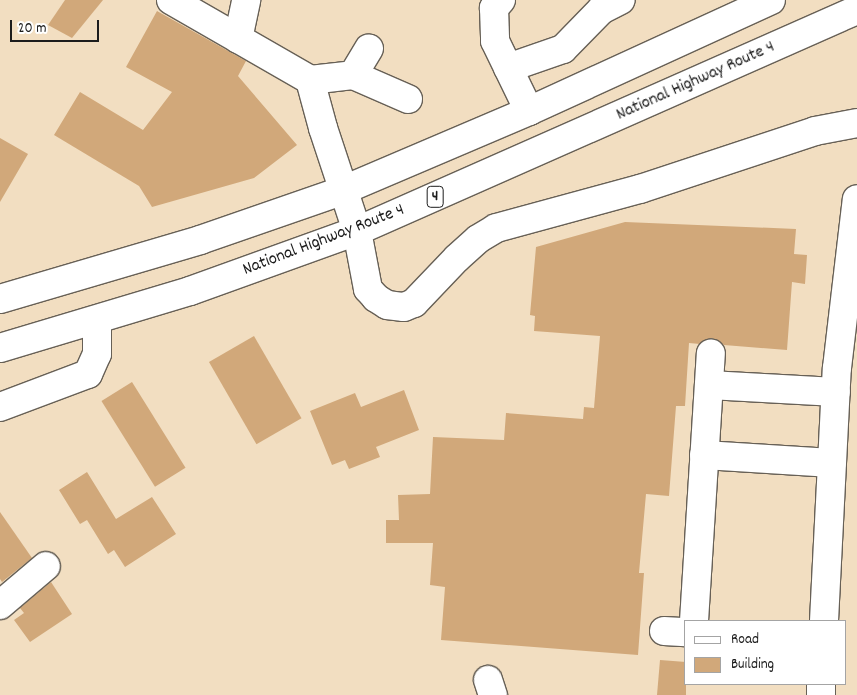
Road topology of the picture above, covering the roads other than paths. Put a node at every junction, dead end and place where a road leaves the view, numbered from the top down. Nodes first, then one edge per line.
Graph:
1 (171, 0) edge
2 (246, 0) edge
3 (501, 0) edge
4 (621, 0) edge
5 (772, 0) edge
6 (856, 14) edge
7 (238, 39) junction
8 (369, 48) dead end
9 (508, 68) junction
10 (353, 75) junction
11 (310, 80) junction
12 (408, 99) dead end
13 (528, 111) junction
14 (857, 123) edge
15 (344, 190) junction
16 (857, 198) edge
17 (358, 232) junction
18 (0, 299) edge
19 (97, 320) junction
20 (0, 348) edge
21 (711, 354) dead end
22 (709, 385) junction
23 (836, 392) junction
24 (0, 407) edge
25 (704, 455) junction
26 (832, 462) junction
27 (46, 566) dead end
28 (0, 605) edge
29 (694, 620) edge
30 (824, 620) edge

1 - 7 main road
2 - 7 main road
3 - 9 main road
4 - 9 main road
5 - 13 main road
6 - 17 main road, National Highway Route 4 / 4
7 - 11 main road
8 - 10 main road
9 - 13 main road
10 - 11 main road
10 - 12 main road
11 - 15 main road
13 - 15 main road
14 - 17 main road
15 - 17 main road
15 - 18 main road
16 - 23 main road
17 - 19 main road, National Highway Route 4 / 4
19 - 20 main road, National Highway Route 4 / 4
19 - 24 main road
21 - 22 main road
22 - 23 main road
22 - 25 main road
23 - 26 main road
25 - 26 main road
25 - 29 main road
26 - 30 main road
27 - 28 main road

